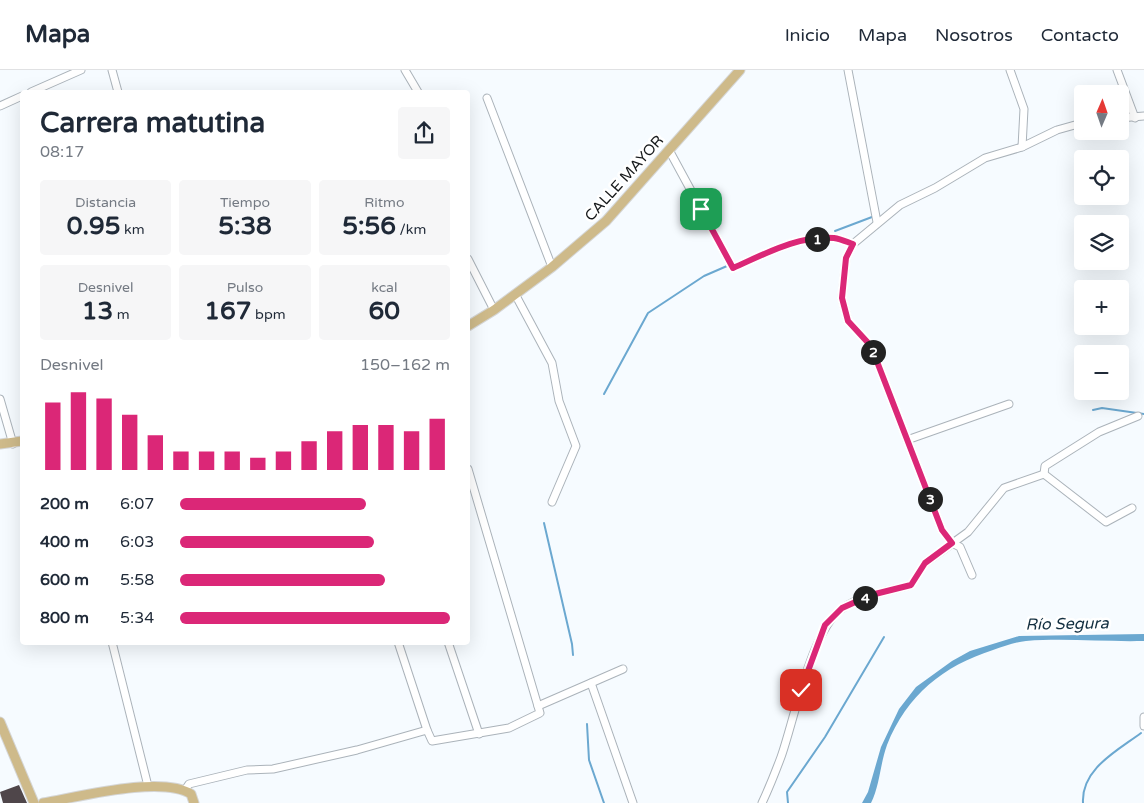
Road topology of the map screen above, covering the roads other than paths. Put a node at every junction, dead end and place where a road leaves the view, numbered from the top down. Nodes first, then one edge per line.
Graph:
1 (80, 70) edge
2 (112, 70) edge
3 (405, 70) edge
4 (740, 70) edge
5 (848, 70) edge
6 (1010, 70) edge
7 (1117, 70) edge
8 (35, 90) edge
9 (117, 90) edge
10 (417, 90) edge
11 (20, 97) edge
12 (487, 98) dead end
13 (0, 106) edge
14 (1144, 116) edge
15 (1129, 118) edge
16 (1135, 118) junction
17 (1074, 125) edge
18 (1022, 146) junction
19 (669, 150) junction
20 (877, 222) junction
21 (853, 244) junction
22 (470, 263) edge
23 (552, 267) junction
24 (515, 294) junction
25 (494, 310) junction
26 (470, 325) edge
27 (0, 399) edge
28 (1009, 404) dead end
29 (1138, 416) dead end
30 (907, 440) junction
31 (20, 442) edge
32 (0, 444) edge
33 (13, 444) junction
34 (1044, 474) junction
35 (470, 476) edge
36 (552, 502) dead end
37 (1132, 508) dead end
38 (952, 543) junction
39 (972, 575) dead end
40 (113, 645) edge
41 (399, 645) edge
42 (449, 645) edge
43 (623, 669) dead end
44 (591, 683) junction
45 (538, 706) junction
46 (1144, 717) edge
47 (0, 722) edge
48 (1144, 726) edge
49 (427, 730) junction
50 (479, 734) junction
51 (148, 786) junction
52 (185, 790) junction
53 (34, 803) edge
54 (43, 803) edge
55 (194, 803) edge
56 (633, 803) edge
57 (762, 803) edge

1 - 8 street
2 - 9 street
3 - 10 street
4 - 19 main road, CALLE MAYOR
5 - 20 street
6 - 18 street
7 - 16 street
11 - 13 street
12 - 23 street
14 - 16 street
15 - 16 street
17 - 18 street
18 - 20 street
19 - 21 street
19 - 23 main road, CALLE MAYOR
20 - 21 street
21 - 30 street
22 - 25 street
23 - 24 main road, CALLE MAYOR
24 - 25 main road, CALLE MAYOR
24 - 36 street
25 - 26 main road, CALLE MAYOR
27 - 33 street
28 - 30 street
29 - 34 street
30 - 38 street
31 - 33 main road
32 - 33 main road
34 - 37 street
34 - 38 street
35 - 45 street
38 - 39 street
38 - 57 street
40 - 51 street
41 - 49 street
42 - 50 street
43 - 44 street
44 - 45 street
44 - 56 street
45 - 50 street
46 - 48 street
47 - 53 main road
49 - 50 street
49 - 52 street
51 - 52 main road
51 - 54 main road
52 - 55 main road

